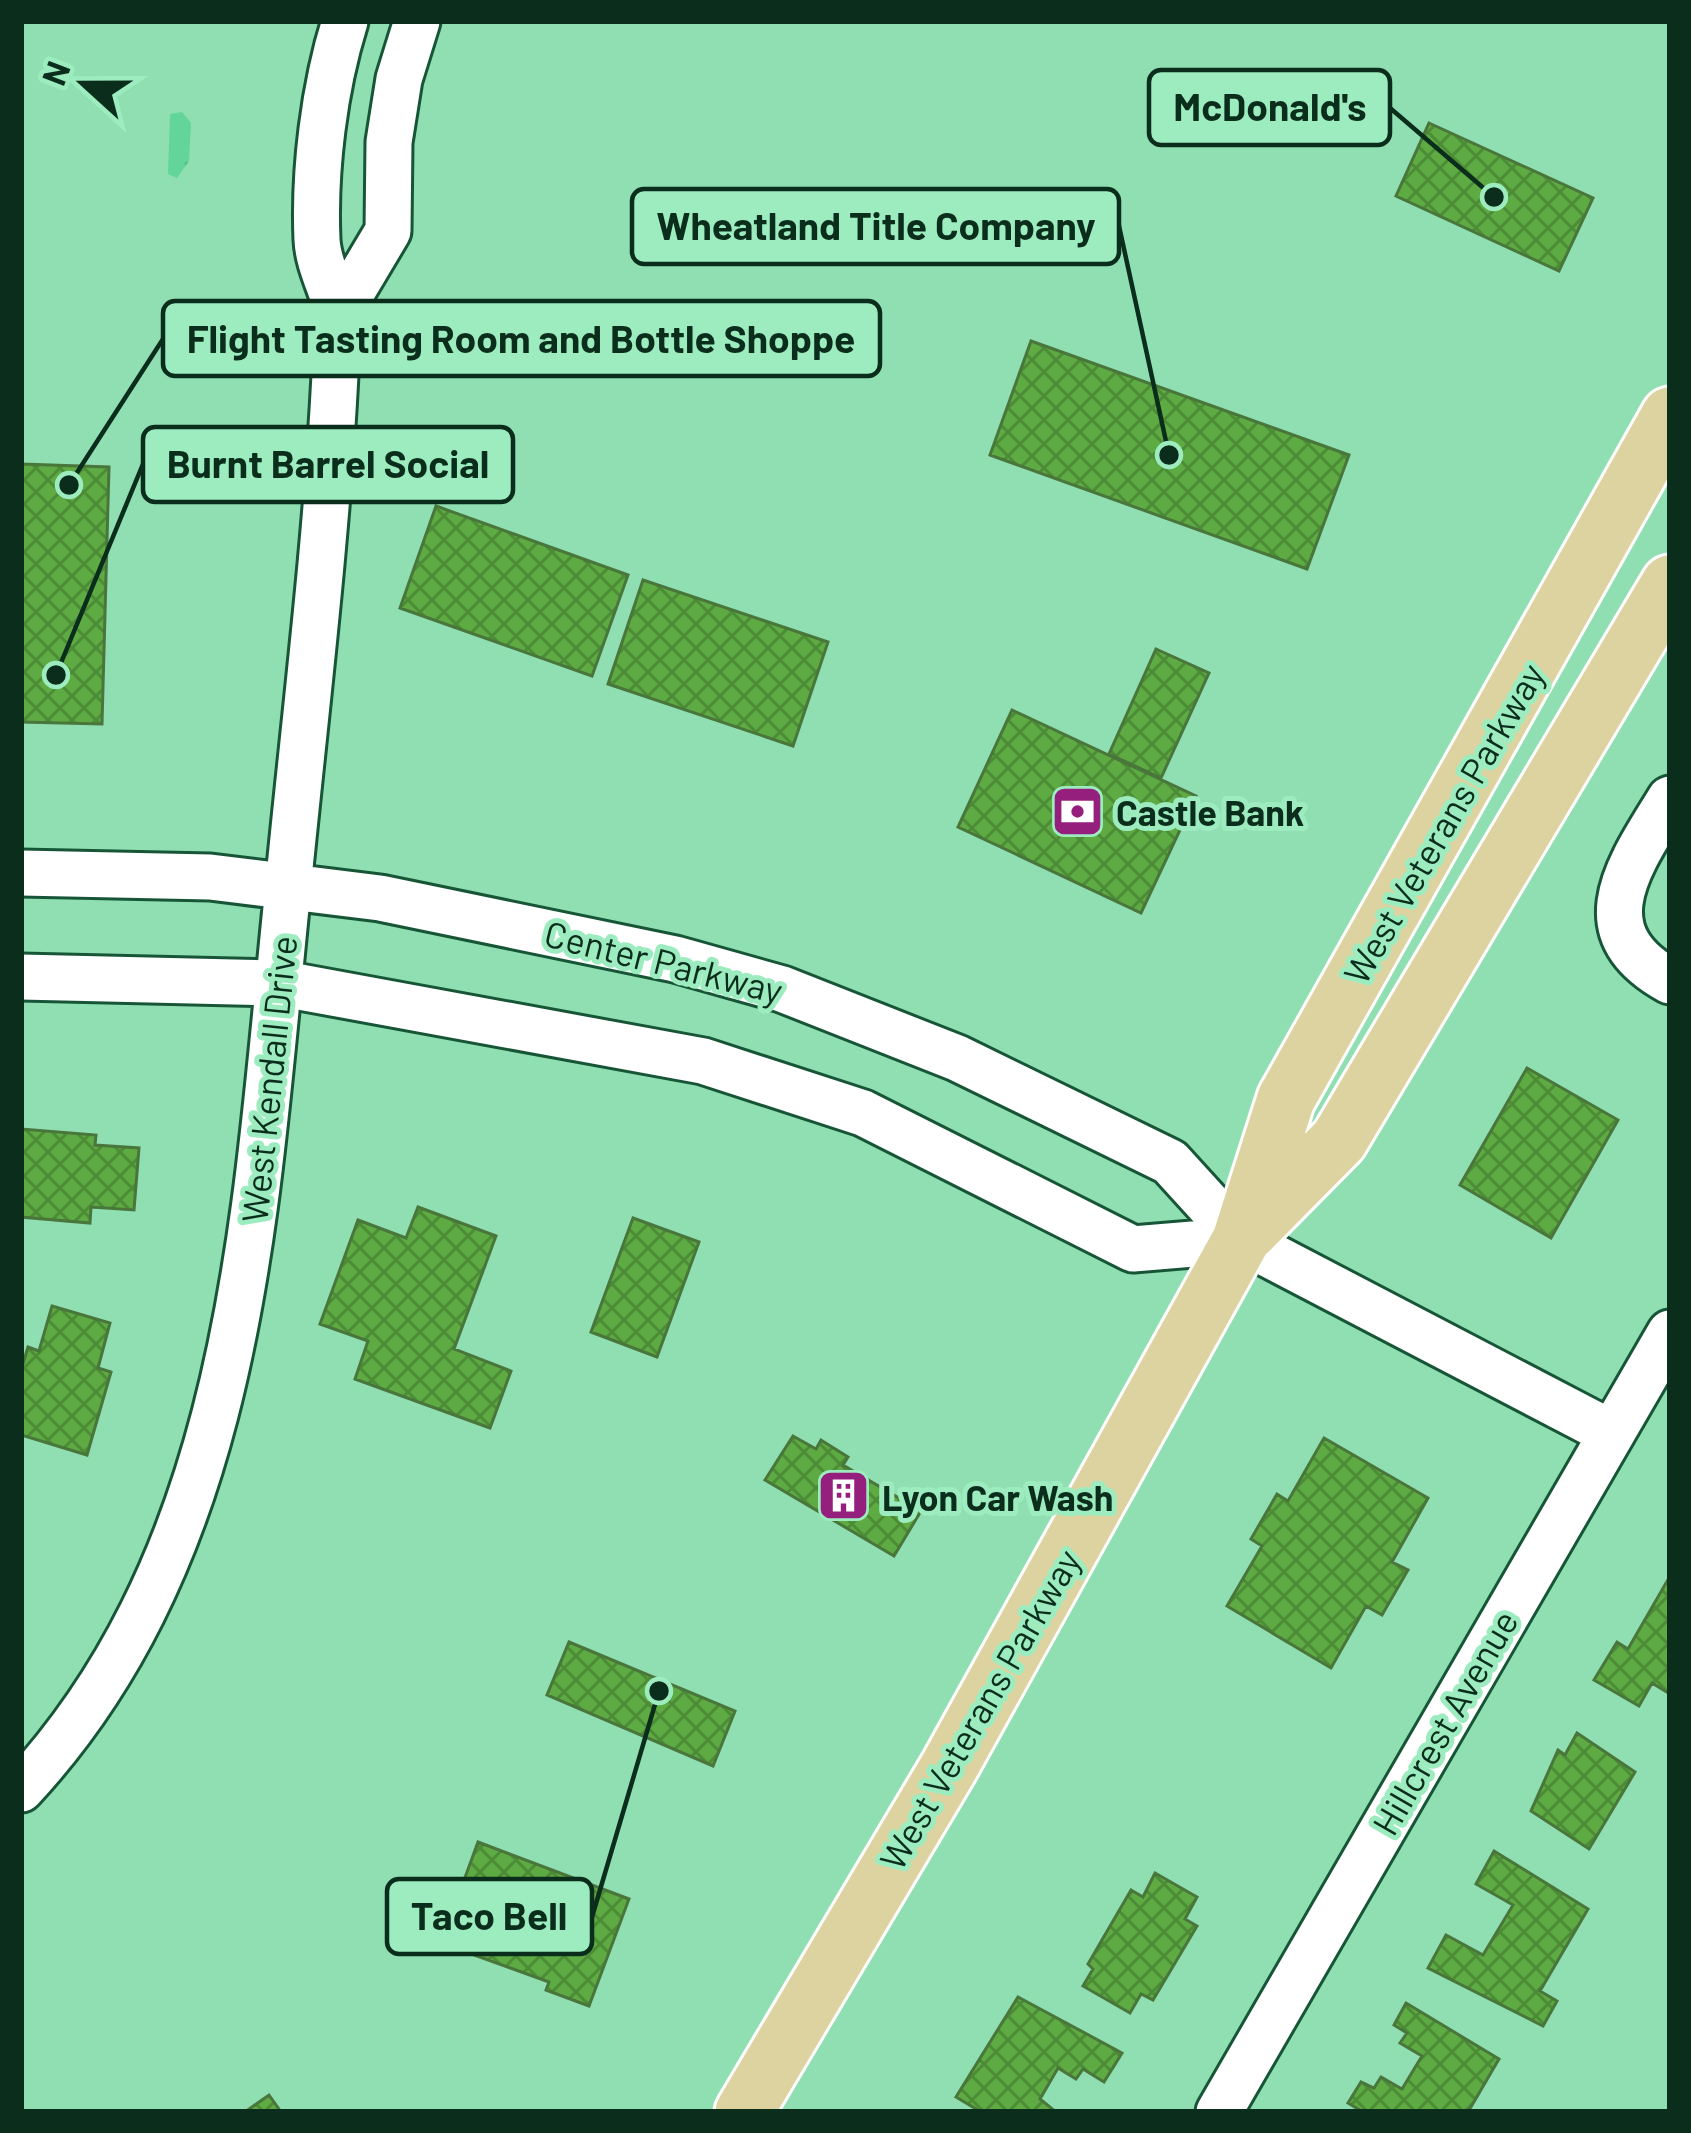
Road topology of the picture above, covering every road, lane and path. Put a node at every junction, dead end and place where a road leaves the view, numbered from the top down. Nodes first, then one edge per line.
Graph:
1 (345, 21) edge
2 (417, 21) edge
3 (338, 315) junction
4 (1670, 416) edge
5 (1670, 584) edge
6 (1670, 800) edge
7 (21, 873) edge
8 (288, 886) junction
9 (21, 977) edge
10 (1670, 981) edge
11 (278, 983) junction
12 (1241, 1240) junction
13 (1670, 1333) edge
14 (1612, 1433) junction
15 (21, 1789) edge
16 (744, 2112) edge
17 (1219, 2112) edge

1 - 3 street, West Kendall Drive
2 - 3 street, West Kendall Drive
3 - 8 street, West Kendall Drive
4 - 12 main road, West Veterans Parkway
5 - 12 main road, West Veterans Parkway
6 - 10 street
7 - 8 street, Center Parkway
8 - 11 street, West Kendall Drive
8 - 12 street, Center Parkway
9 - 11 street
11 - 12 street
11 - 15 street, West Kendall Drive
12 - 14 street, Center Parkway
12 - 16 main road, West Veterans Parkway
13 - 14 street, Hillcrest Avenue
14 - 17 street, Hillcrest Avenue

